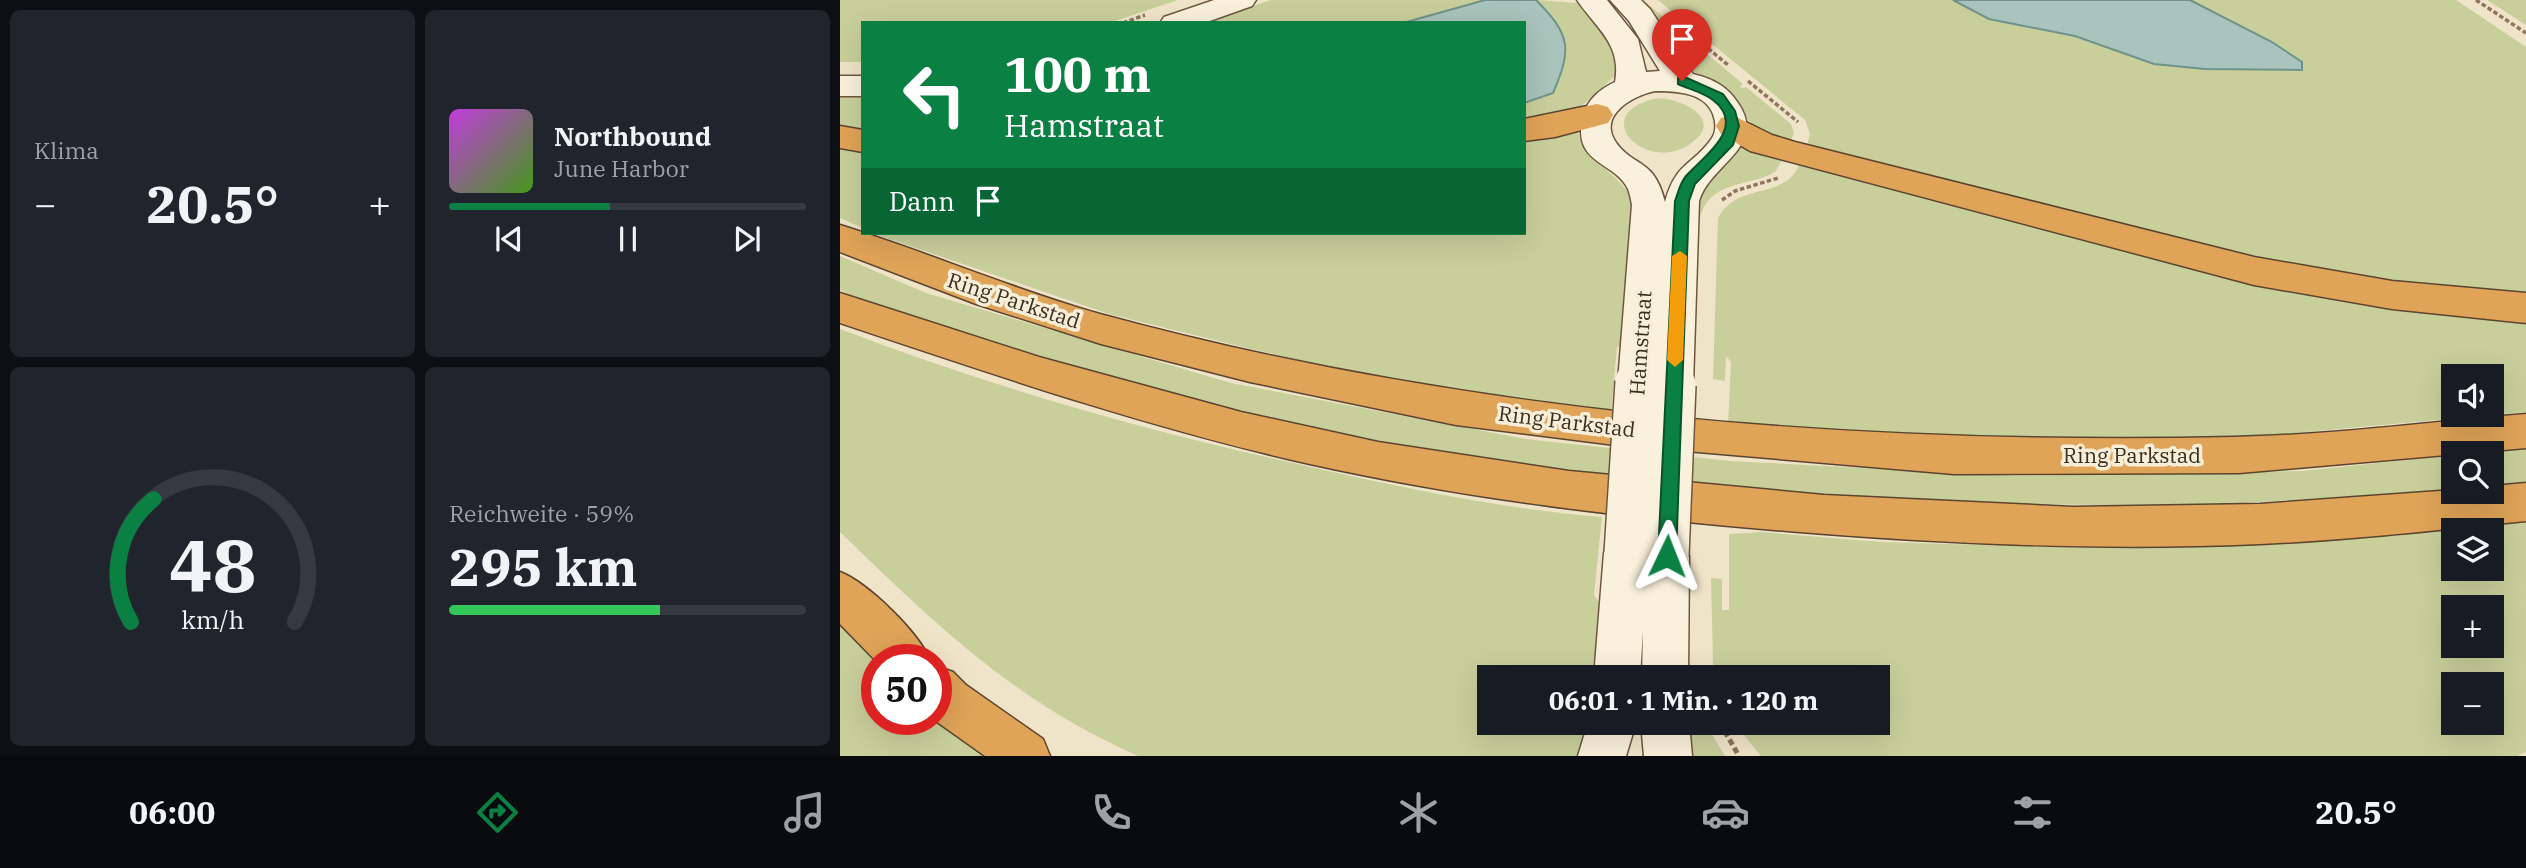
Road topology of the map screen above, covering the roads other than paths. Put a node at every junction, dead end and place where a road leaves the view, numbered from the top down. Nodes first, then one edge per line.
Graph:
1 (1242, 0) edge
2 (1591, 0) edge
3 (1624, 0) edge
4 (1180, 21) edge
5 (1682, 81) junction
6 (840, 86) edge
7 (861, 86) edge
8 (1629, 87) junction
9 (1597, 115) junction
10 (1732, 126) junction
11 (1526, 130) edge
12 (840, 137) edge
13 (861, 141) edge
14 (840, 238) edge
15 (840, 308) edge
16 (2526, 308) edge
17 (1655, 384) junction
18 (2526, 431) edge
19 (2526, 502) edge
20 (1646, 554) junction
21 (840, 593) edge
22 (891, 644) edge
23 (1620, 665) edge
24 (1663, 665) edge
25 (952, 704) edge
26 (1608, 735) edge
27 (1666, 735) edge
28 (1026, 756) edge
29 (1602, 756) edge
30 (1668, 756) edge

1 - 4 main road
2 - 8 main road
3 - 5 main road
5 - 8 main road
5 - 10 main road
6 - 7 main road
8 - 9 main road
9 - 11 highway
9 - 17 main road, Hamstraat
10 - 16 highway
10 - 17 main road, Hamstraat
12 - 13 highway
14 - 18 highway, Ring Parkstad
15 - 19 highway
17 - 20 main road, Hamstraat, bridge
20 - 23 main road, Hamstraat
20 - 24 main road, Hamstraat
21 - 22 highway
25 - 28 highway
26 - 29 main road
27 - 30 main road

